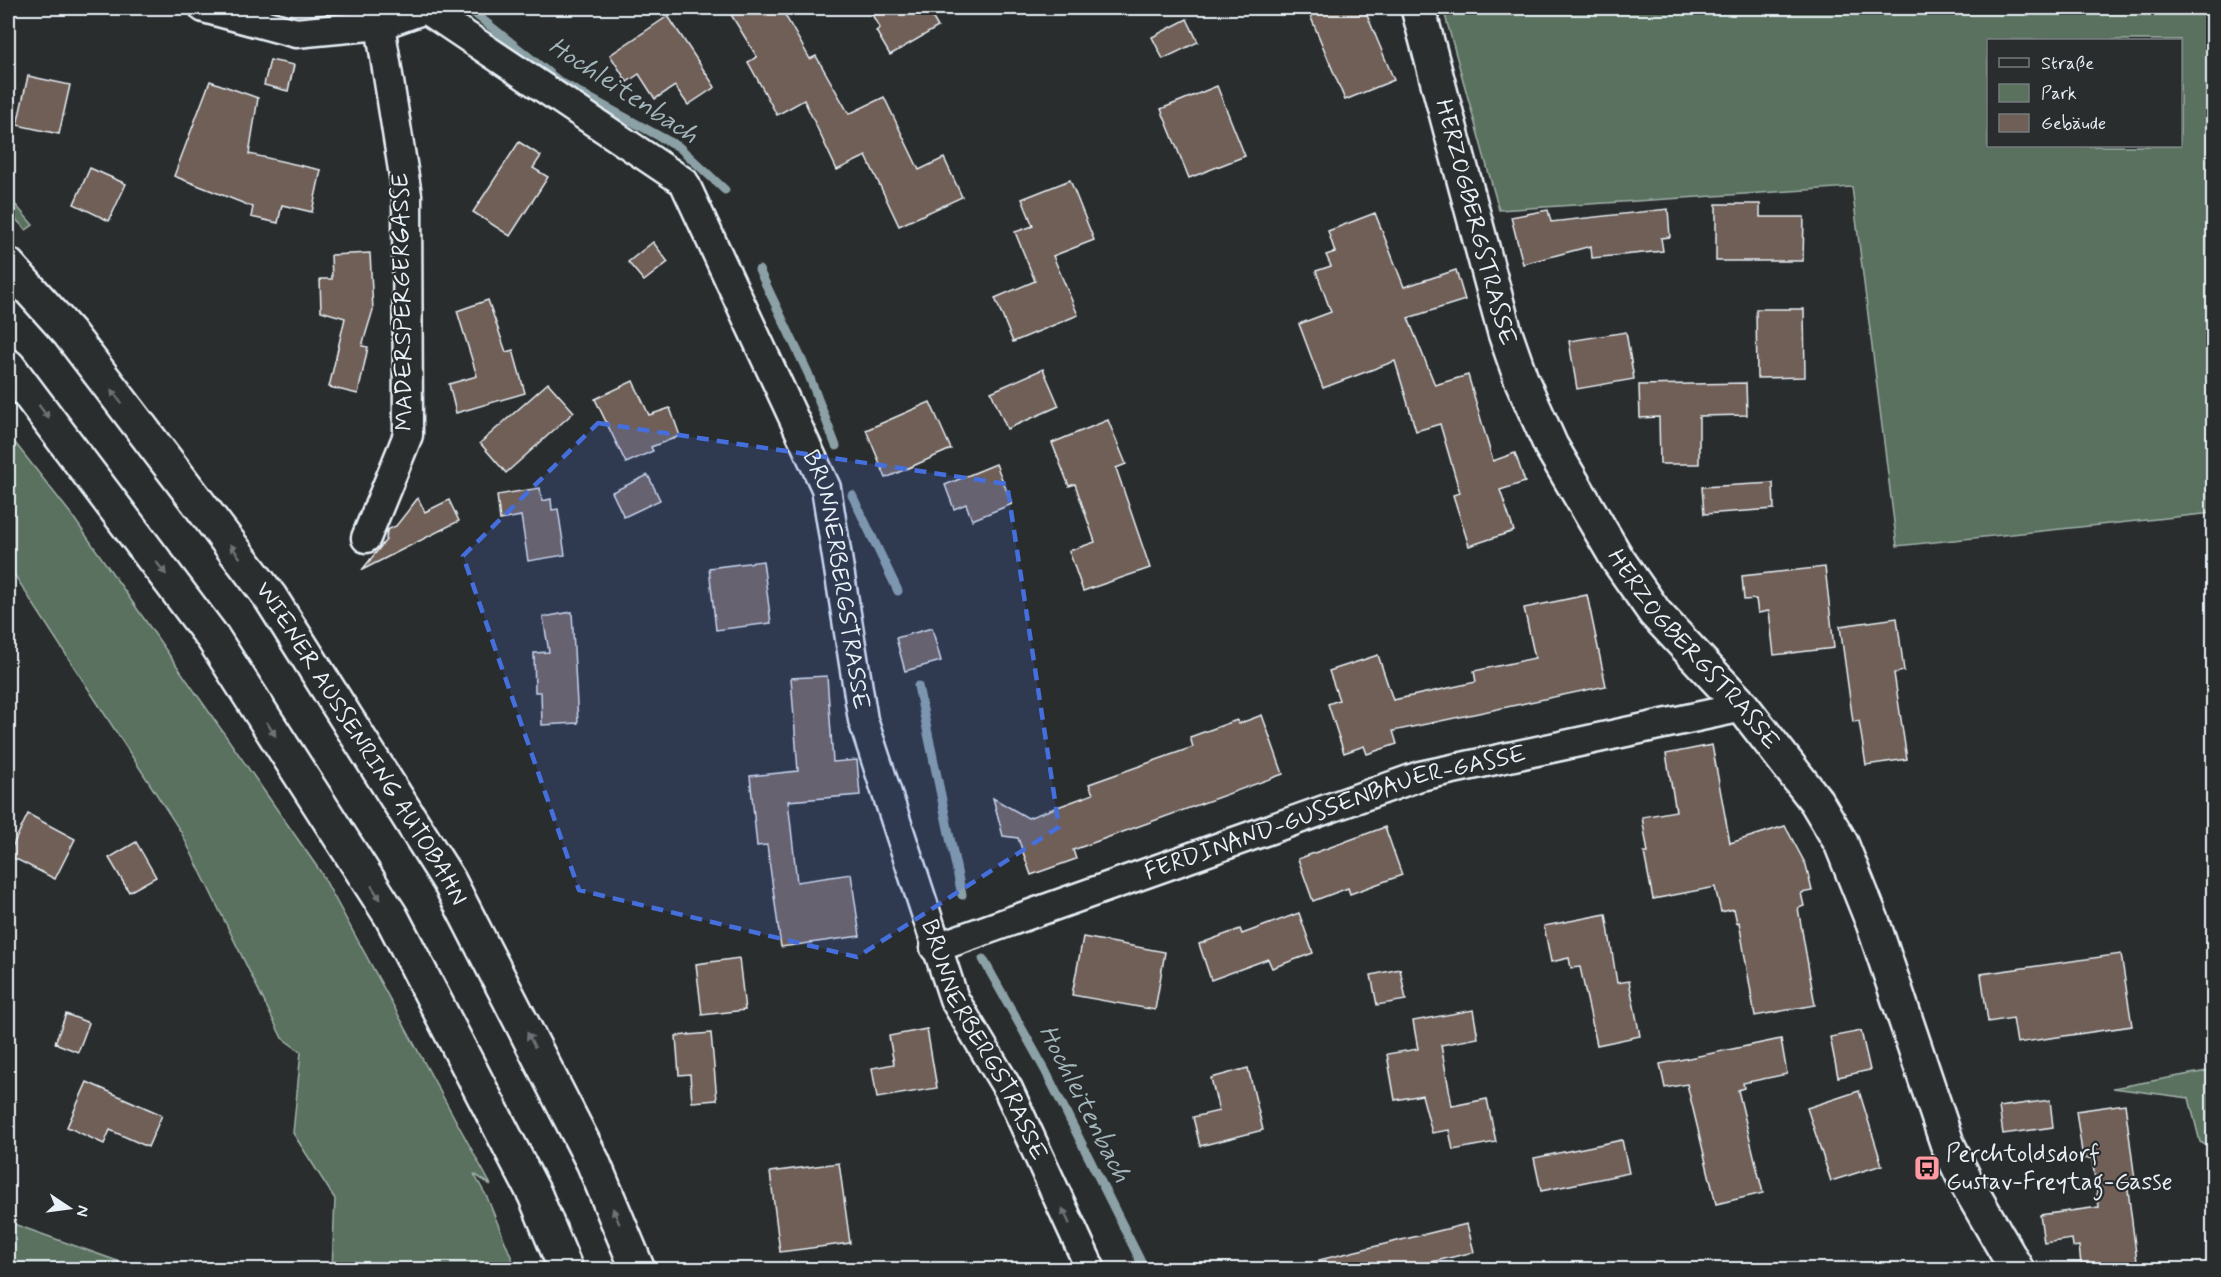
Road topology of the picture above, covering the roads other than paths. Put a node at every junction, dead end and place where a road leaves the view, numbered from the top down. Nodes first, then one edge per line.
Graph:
1 (204, 8) edge
2 (427, 8) edge
3 (1418, 8) edge
4 (380, 25) junction
5 (8, 265) edge
6 (8, 366) edge
7 (366, 538) dead end
8 (1743, 707) junction
9 (935, 948) junction
10 (566, 1269) edge
11 (638, 1269) edge
12 (1090, 1269) edge
13 (2017, 1269) edge

1 - 4 street
2 - 4 street
2 - 9 street, BRUNNERBERGSTRASSE
3 - 8 main road, HERZOGBERGSTRASSE
4 - 7 street, MADERSPERGERGASSE
11 -> 5 main road, WIENER AUSSENRING AUTOBAHN
6 -> 10 main road
8 - 9 street, FERDINAND-GUSSENBAUER-GASSE
8 - 13 main road, HERZOGBERGSTRASSE
12 -> 9 street, BRUNNERBERGSTRASSE

